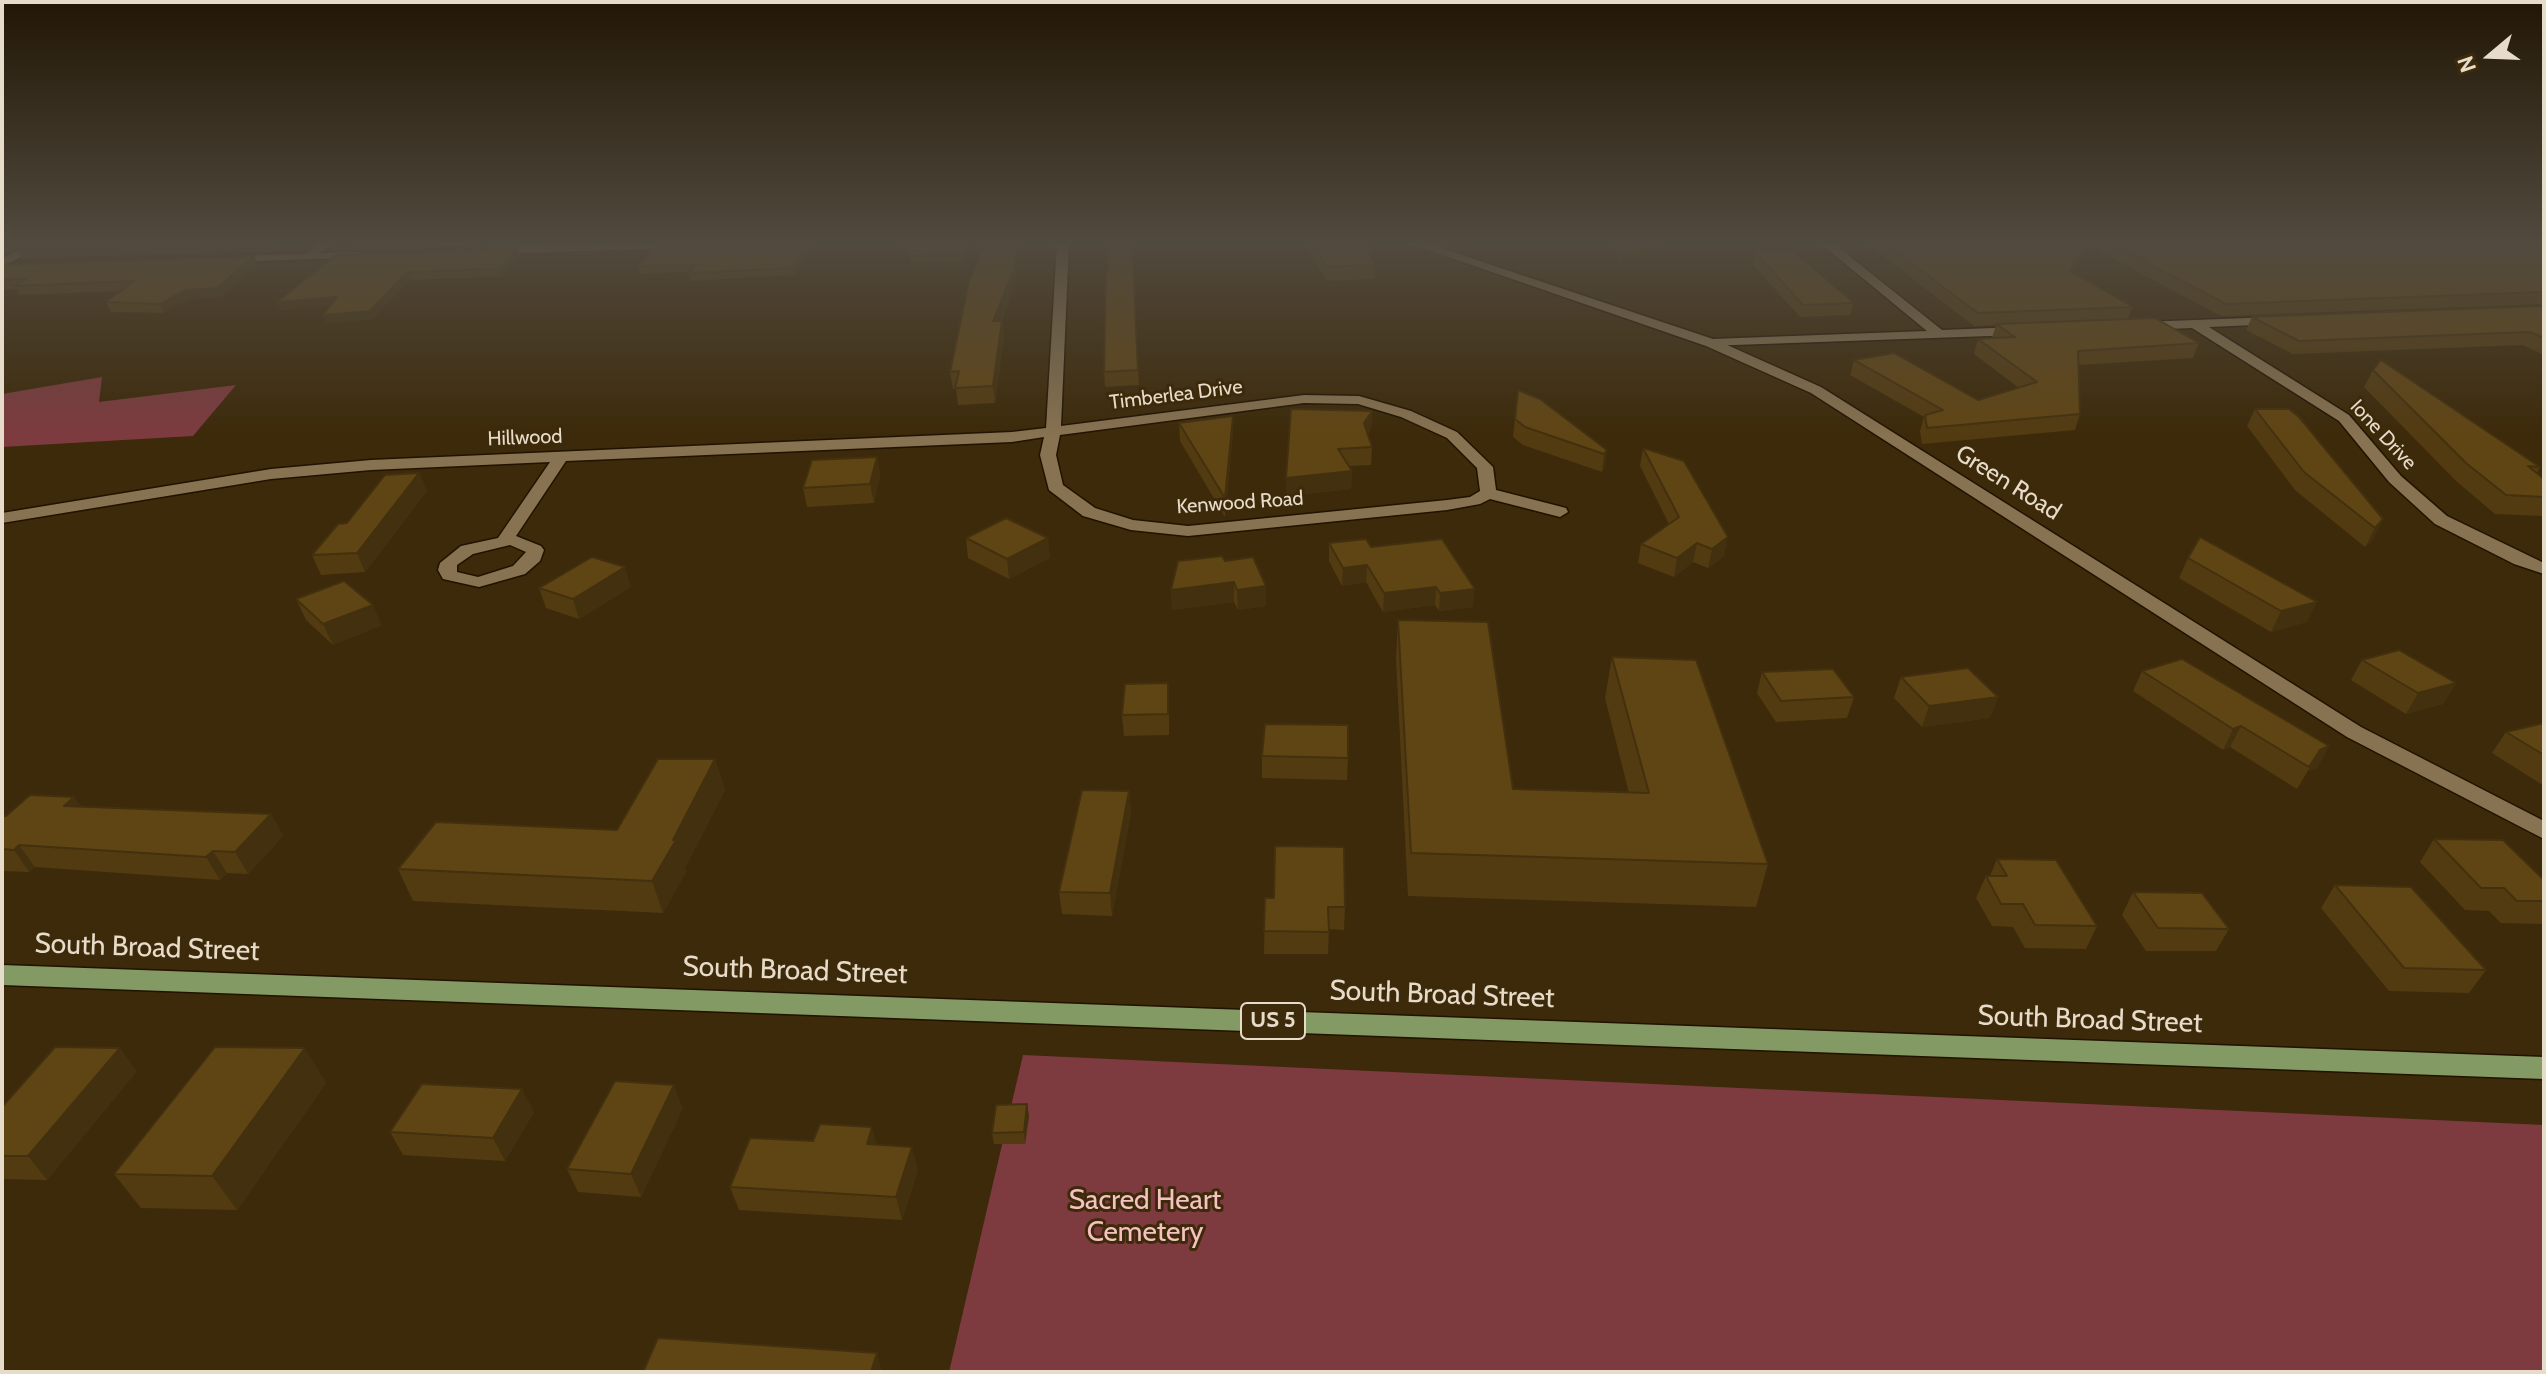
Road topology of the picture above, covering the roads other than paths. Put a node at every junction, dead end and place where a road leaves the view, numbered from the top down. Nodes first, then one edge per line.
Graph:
1 (1060, 307) edge
2 (1604, 307) edge
3 (1906, 307) edge
4 (2291, 320) edge
5 (2195, 324) junction
6 (2120, 327) edge
7 (2030, 330) edge
8 (1939, 334) junction
9 (1711, 343) junction
10 (1053, 431) junction
11 (562, 456) junction
12 (1488, 493) junction
13 (1560, 512) dead end
14 (2, 518) edge
15 (504, 541) dead end
16 (2544, 569) edge
17 (2544, 831) edge
18 (2, 975) edge
19 (2544, 1068) edge

1 - 10 street, Kenwood Road
2 - 9 street, Green Road
3 - 8 street
4 - 5 street
5 - 6 street
5 - 16 street, Ione Drive
7 - 8 street
8 - 9 street
9 - 17 street, Green Road
10 - 11 street, Hillwood
10 - 12 street, Timberlea Drive
10 - 12 street, Kenwood Road
11 - 14 street, Hillwood
11 - 15 street
12 - 13 street
18 - 19 main road, South Broad Street / US 5

